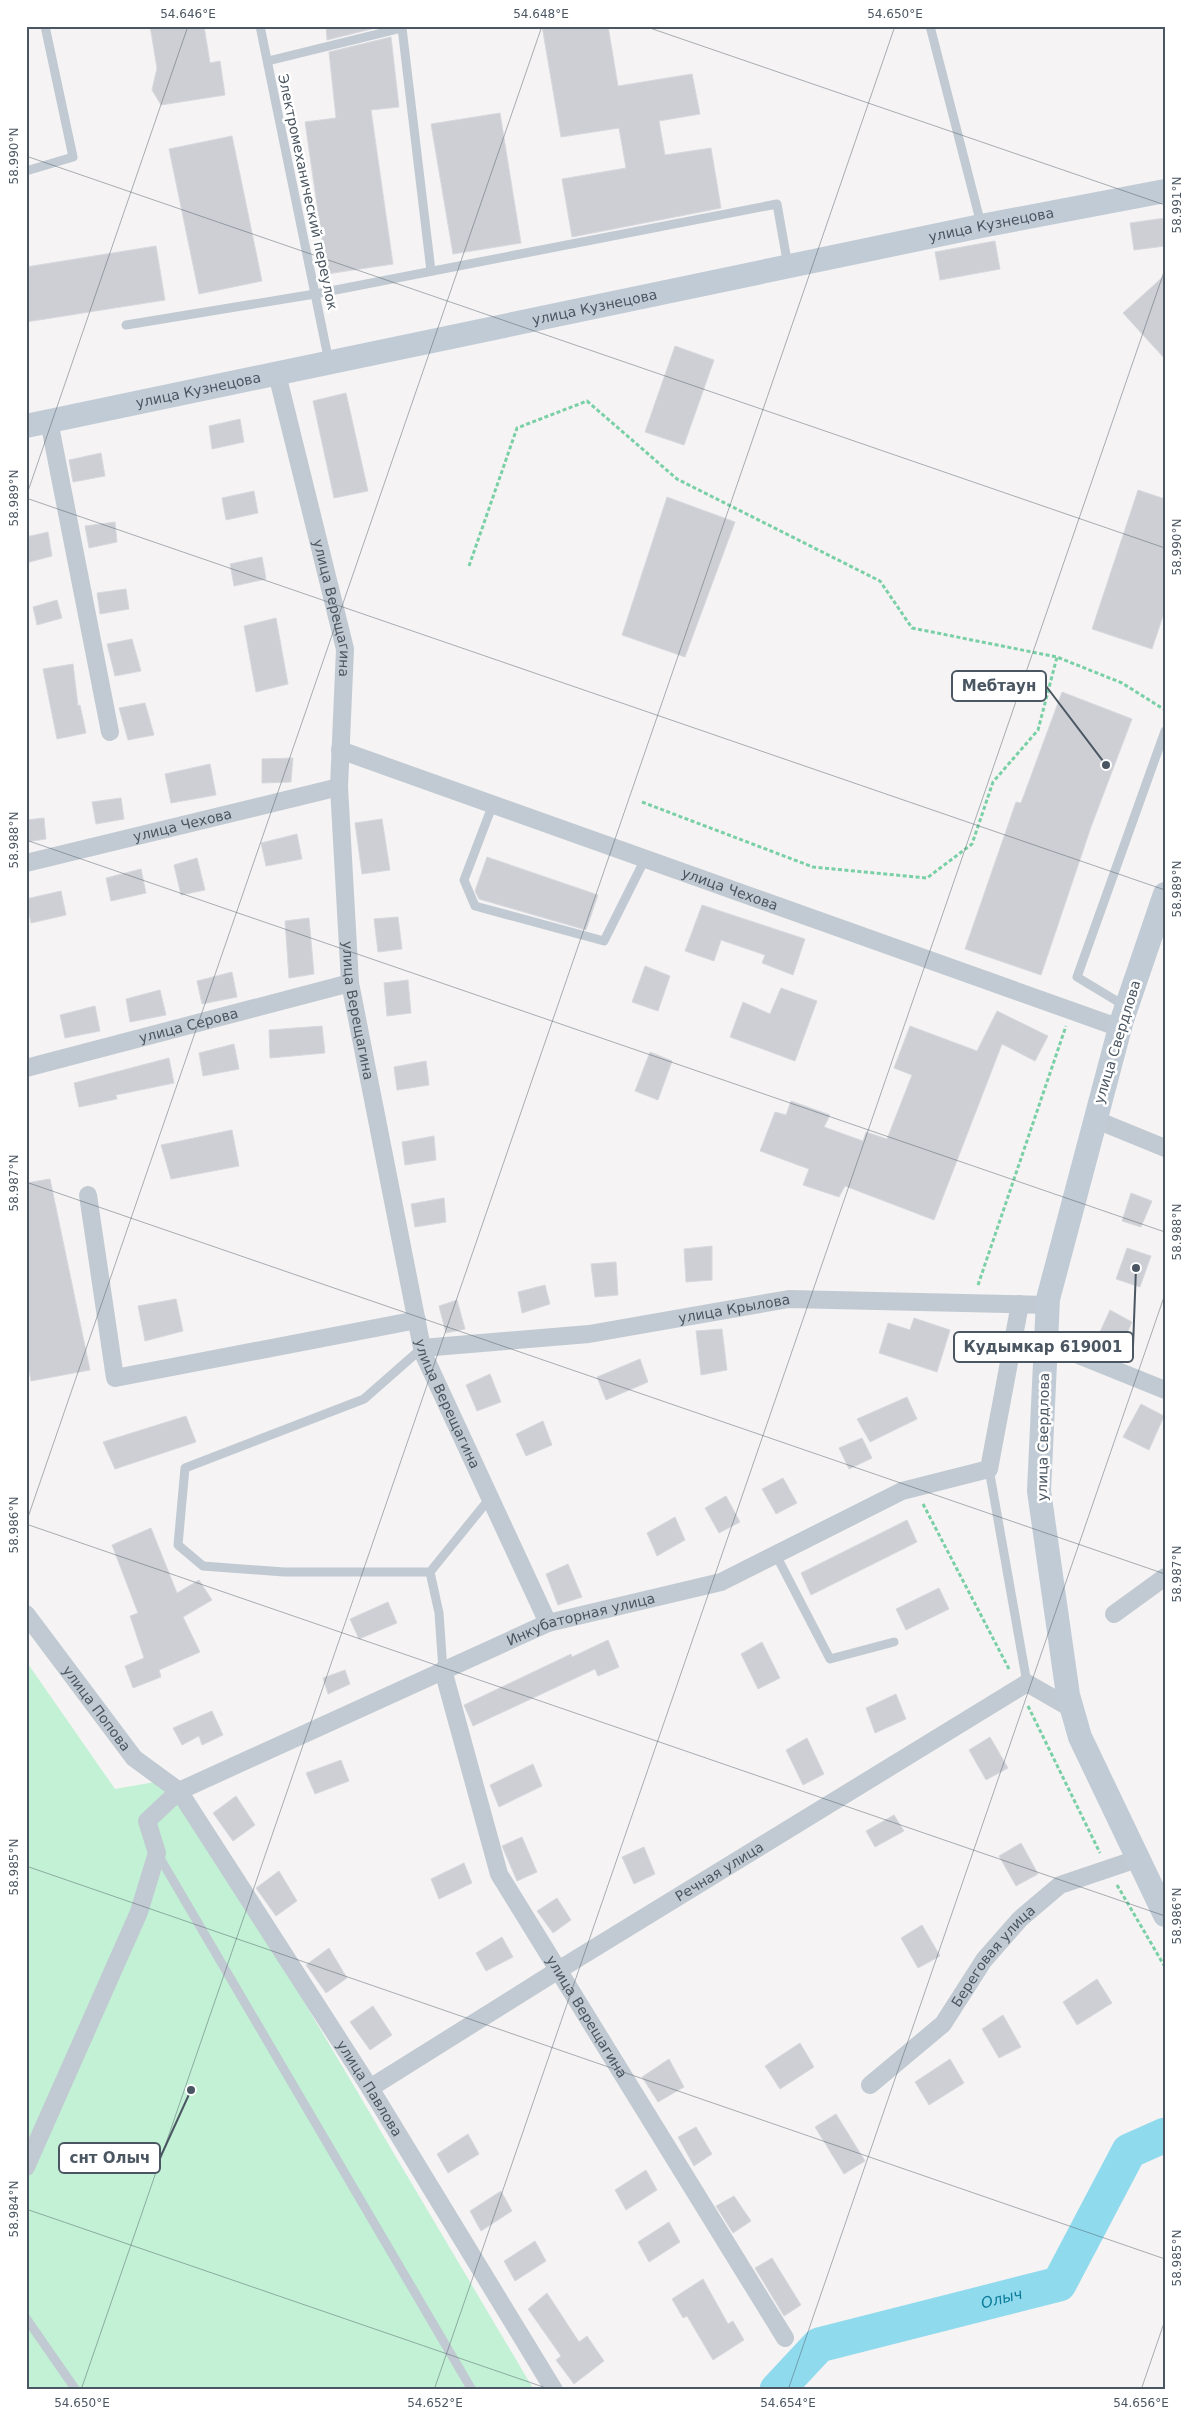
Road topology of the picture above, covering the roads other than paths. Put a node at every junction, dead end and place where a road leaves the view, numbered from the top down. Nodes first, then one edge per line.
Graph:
1 (46, 26) edge
2 (251, 26) edge
3 (930, 26) edge
4 (261, 31) edge
5 (268, 61) junction
6 (26, 171) edge
7 (1165, 191) edge
8 (981, 226) junction
9 (788, 267) junction
10 (431, 271) junction
11 (315, 294) junction
12 (126, 325) dead end
13 (329, 364) junction
14 (277, 374) junction
15 (37, 423) edge
16 (1165, 731) edge
17 (110, 732) dead end
18 (340, 750) junction
19 (339, 787) junction
20 (492, 804) junction
21 (645, 859) junction
22 (26, 863) edge
23 (1165, 894) edge
24 (350, 984) junction
25 (1123, 1018) junction
26 (26, 1068) edge
27 (1094, 1119) junction
28 (1165, 1148) edge
29 (88, 1195) dead end
30 (1020, 1304) junction
31 (1048, 1305) junction
32 (417, 1320) junction
33 (1046, 1342) junction
34 (422, 1348) junction
35 (1165, 1390) edge
36 (989, 1469) junction
37 (490, 1498) junction
38 (776, 1555) junction
39 (430, 1572) junction
40 (1165, 1577) edge
41 (26, 1614) edge
42 (1114, 1614) dead end
43 (548, 1623) junction
44 (894, 1642) dead end
45 (444, 1670) junction
46 (1023, 1685) junction
47 (1072, 1709) junction
48 (179, 1791) junction
49 (157, 1853) junction
50 (1137, 1859) junction
51 (1165, 1915) edge
52 (558, 1970) junction
53 (870, 2085) dead end
54 (370, 2088) junction
55 (26, 2167) edge
56 (26, 2318) edge
57 (785, 2338) dead end
58 (76, 2390) edge
59 (472, 2390) edge
60 (554, 2390) edge

1 - 6 lane
2 - 4 lane
3 - 8 lane
4 - 5 lane, Электромеханический переулок
5 - 10 lane
5 - 11 lane, Электромеханический переулок
7 - 8 main road, улица Кузнецова
8 - 9 main road, улица Кузнецова
9 - 10 lane
9 - 13 main road, улица Кузнецова
10 - 11 lane
11 - 12 lane
11 - 13 lane, Электромеханический переулок
13 - 14 main road, улица Кузнецова
14 - 15 main road, улица Кузнецова
14 - 18 street, улица Верещагина
15 - 17 street
16 - 25 lane
18 - 19 street, улица Верещагина
18 - 20 street, улица Чехова
19 - 22 street, улица Чехова
19 - 24 street, улица Верещагина
20 - 21 street, улица Чехова
20 - 21 lane
21 - 25 street, улица Чехова
23 - 25 main road, улица Свердлова
24 - 26 street, улица Серова
24 - 32 street, улица Верещагина
25 - 27 main road, улица Свердлова
27 - 28 street
27 - 31 main road, улица Свердлова
29 - 32 street
30 - 31 street, улица Крылова
30 - 34 street, улица Крылова
30 - 36 street
31 - 33 main road, улица Свердлова
32 - 34 street, улица Верещагина
33 - 35 street
33 - 47 main road, улица Свердлова
34 - 37 street, улица Верещагина
34 - 39 lane
36 - 38 street, Инкубаторная улица
36 - 46 lane
37 - 39 lane
37 - 43 street, улица Верещагина
38 - 43 street, Инкубаторная улица
38 - 44 lane
39 - 45 lane
40 - 42 street
41 - 48 street, улица Попова
43 - 45 street, Инкубаторная улица
45 - 48 street, Инкубаторная улица
45 - 52 street, улица Верещагина
46 - 47 street
46 - 52 street, Речная улица
47 - 50 main road, улица Свердлова
48 - 49 street, Инкубаторная улица
48 - 54 street, улица Павлова
49 - 55 street
49 - 59 lane
50 - 51 main road, улица Свердлова
50 - 53 street, Береговая улица
52 - 54 street, Речная улица
52 - 57 street, улица Верещагина
54 - 60 street, улица Павлова
56 - 58 lane

